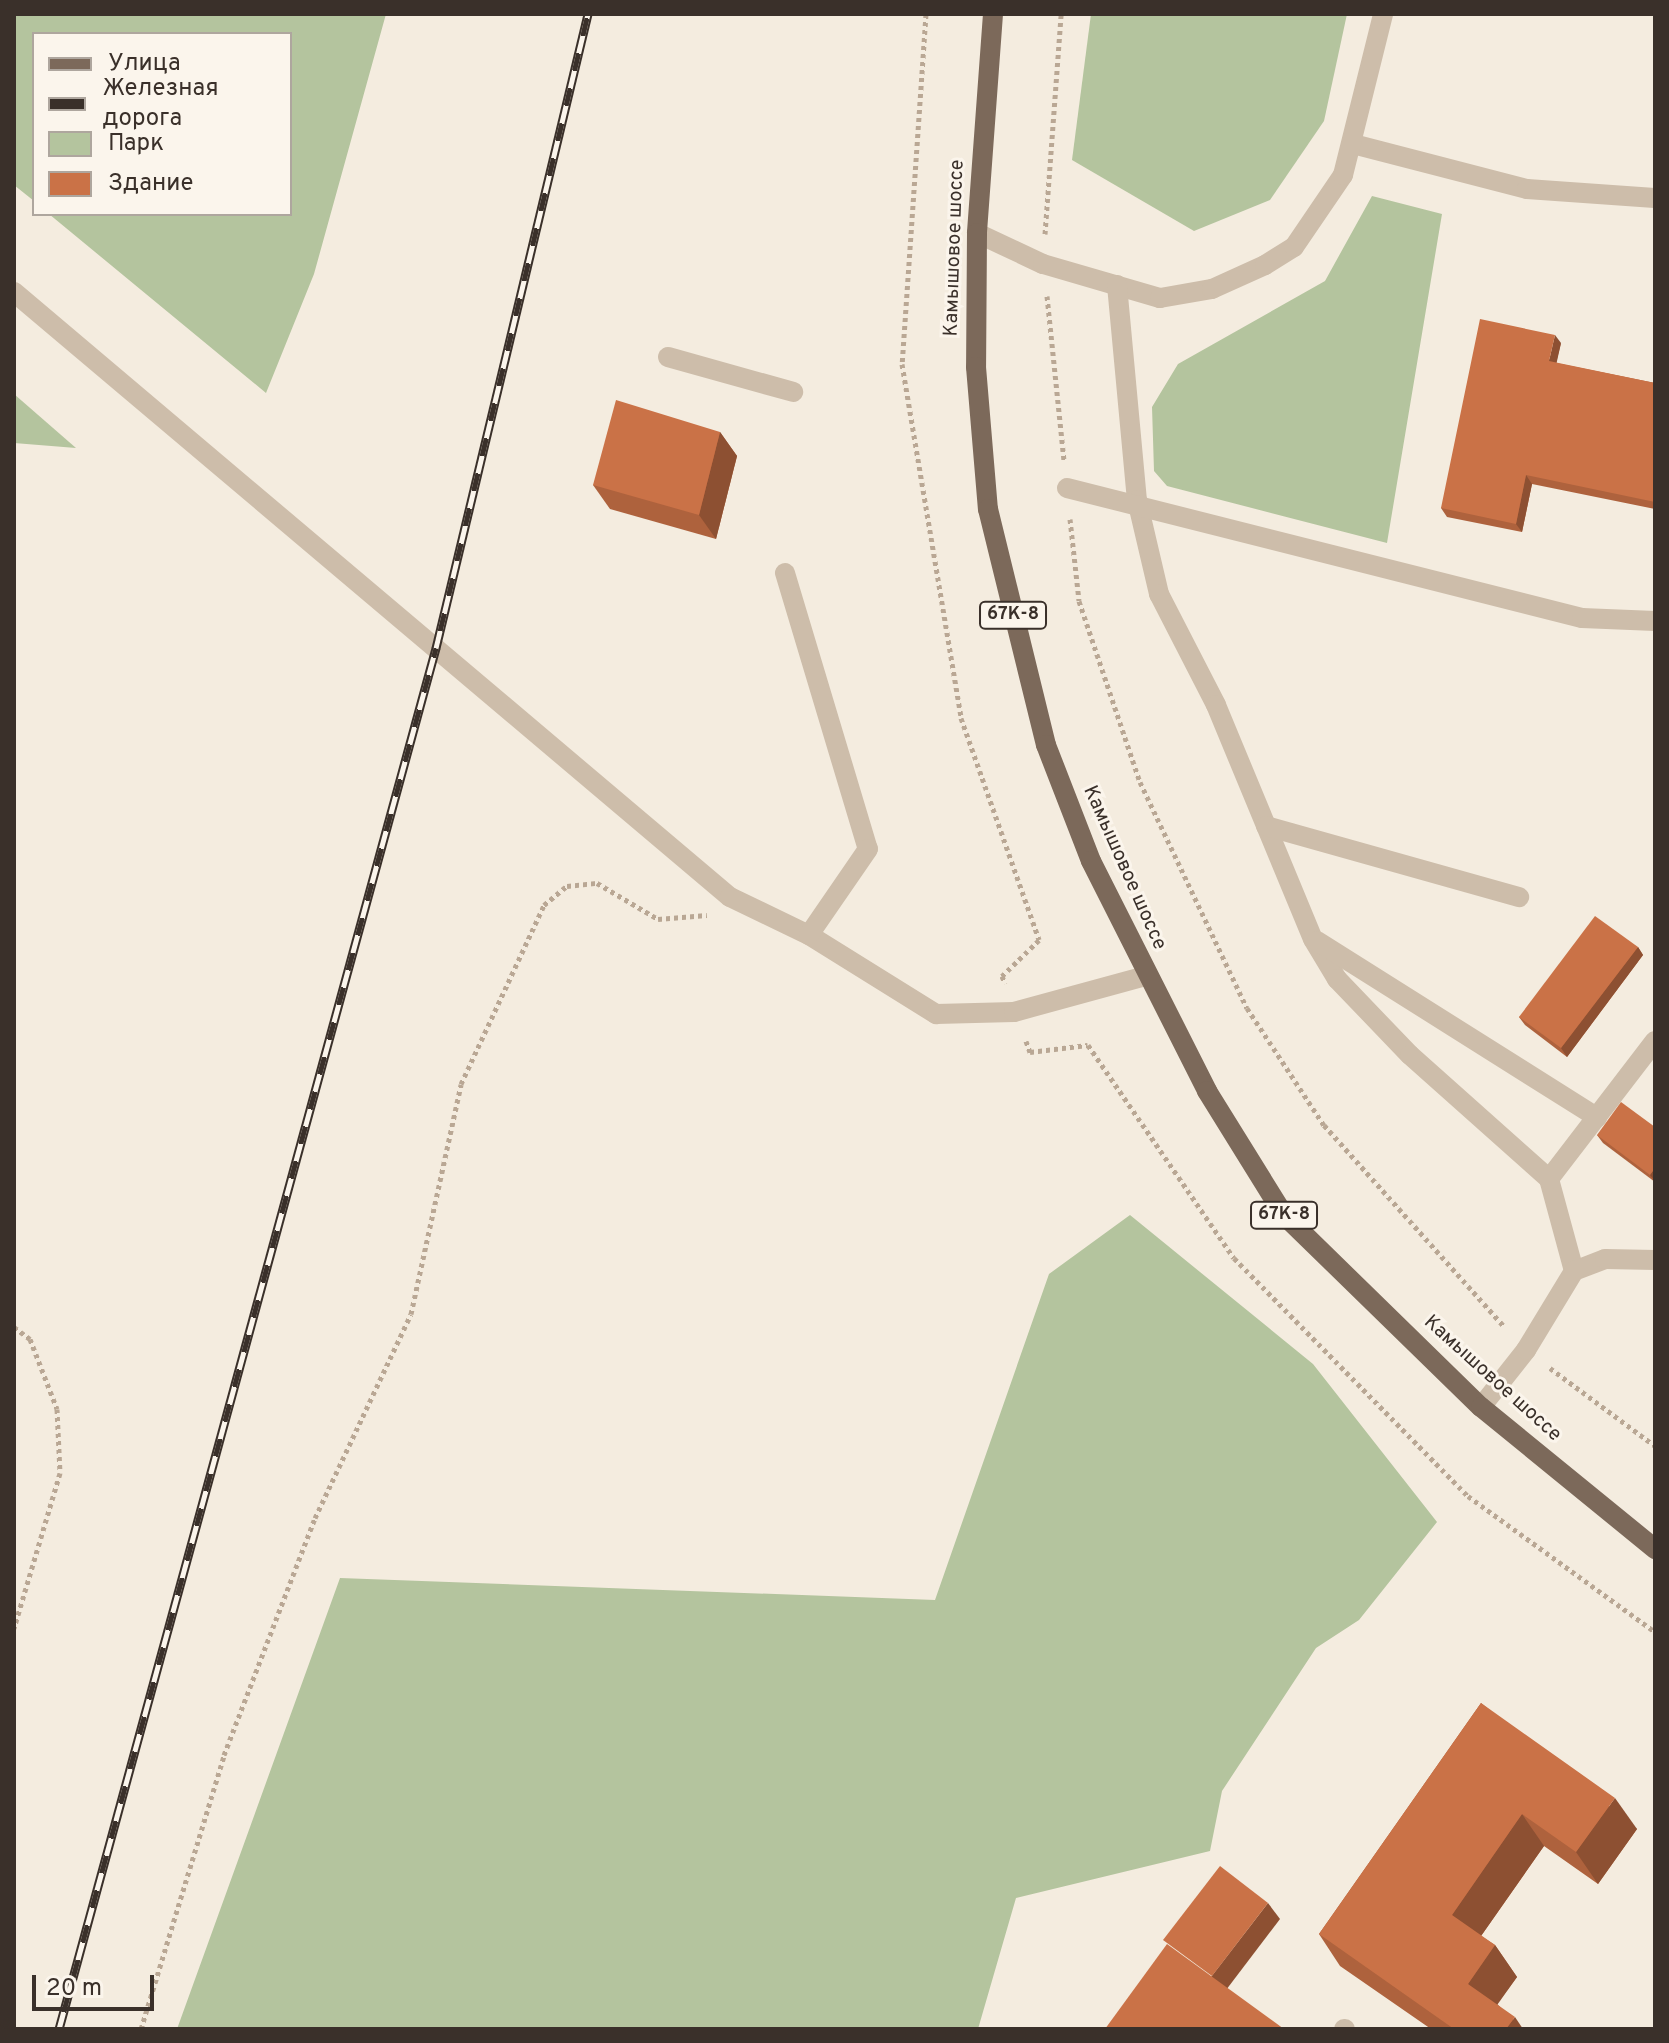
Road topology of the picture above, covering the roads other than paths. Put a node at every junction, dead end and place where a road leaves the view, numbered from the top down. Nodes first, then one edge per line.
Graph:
1 (993, 14) edge
2 (1383, 14) edge
3 (1353, 144) junction
4 (1655, 192) edge
5 (1654, 198) edge
6 (977, 233) junction
7 (1117, 285) junction
8 (14, 292) edge
9 (668, 357) dead end
10 (793, 392) dead end
11 (1067, 488) road end
12 (1137, 500) junction
13 (785, 573) dead end
14 (1655, 621) edge
15 (1266, 826) junction
16 (1519, 897) dead end
17 (809, 935) junction
18 (1313, 939) junction
19 (1146, 976) junction
20 (1655, 1041) edge
21 (1597, 1117) junction
22 (1549, 1179) junction
23 (1655, 1260) edge
24 (1574, 1271) junction
25 (1481, 1407) junction
26 (1655, 1549) edge

1 - 6 main road, Камышовое шоссе / 67К-8
2 - 3 lane
3 - 5 lane
3 - 7 lane
4 - 5 lane
6 - 7 lane
6 - 19 main road, Камышовое шоссе / 67К-8
7 - 12 lane
8 - 17 lane
9 - 10 lane
11 - 12 lane
12 - 14 lane
12 - 15 lane
13 - 17 lane
15 - 16 lane
15 - 18 lane
17 - 19 lane
18 - 21 lane
18 - 22 lane
19 - 25 main road, Камышовое шоссе / 67К-8
20 - 21 lane
21 - 22 lane
22 - 24 lane
23 - 24 lane
24 - 25 lane
25 - 26 main road, Камышовое шоссе / 67К-8

